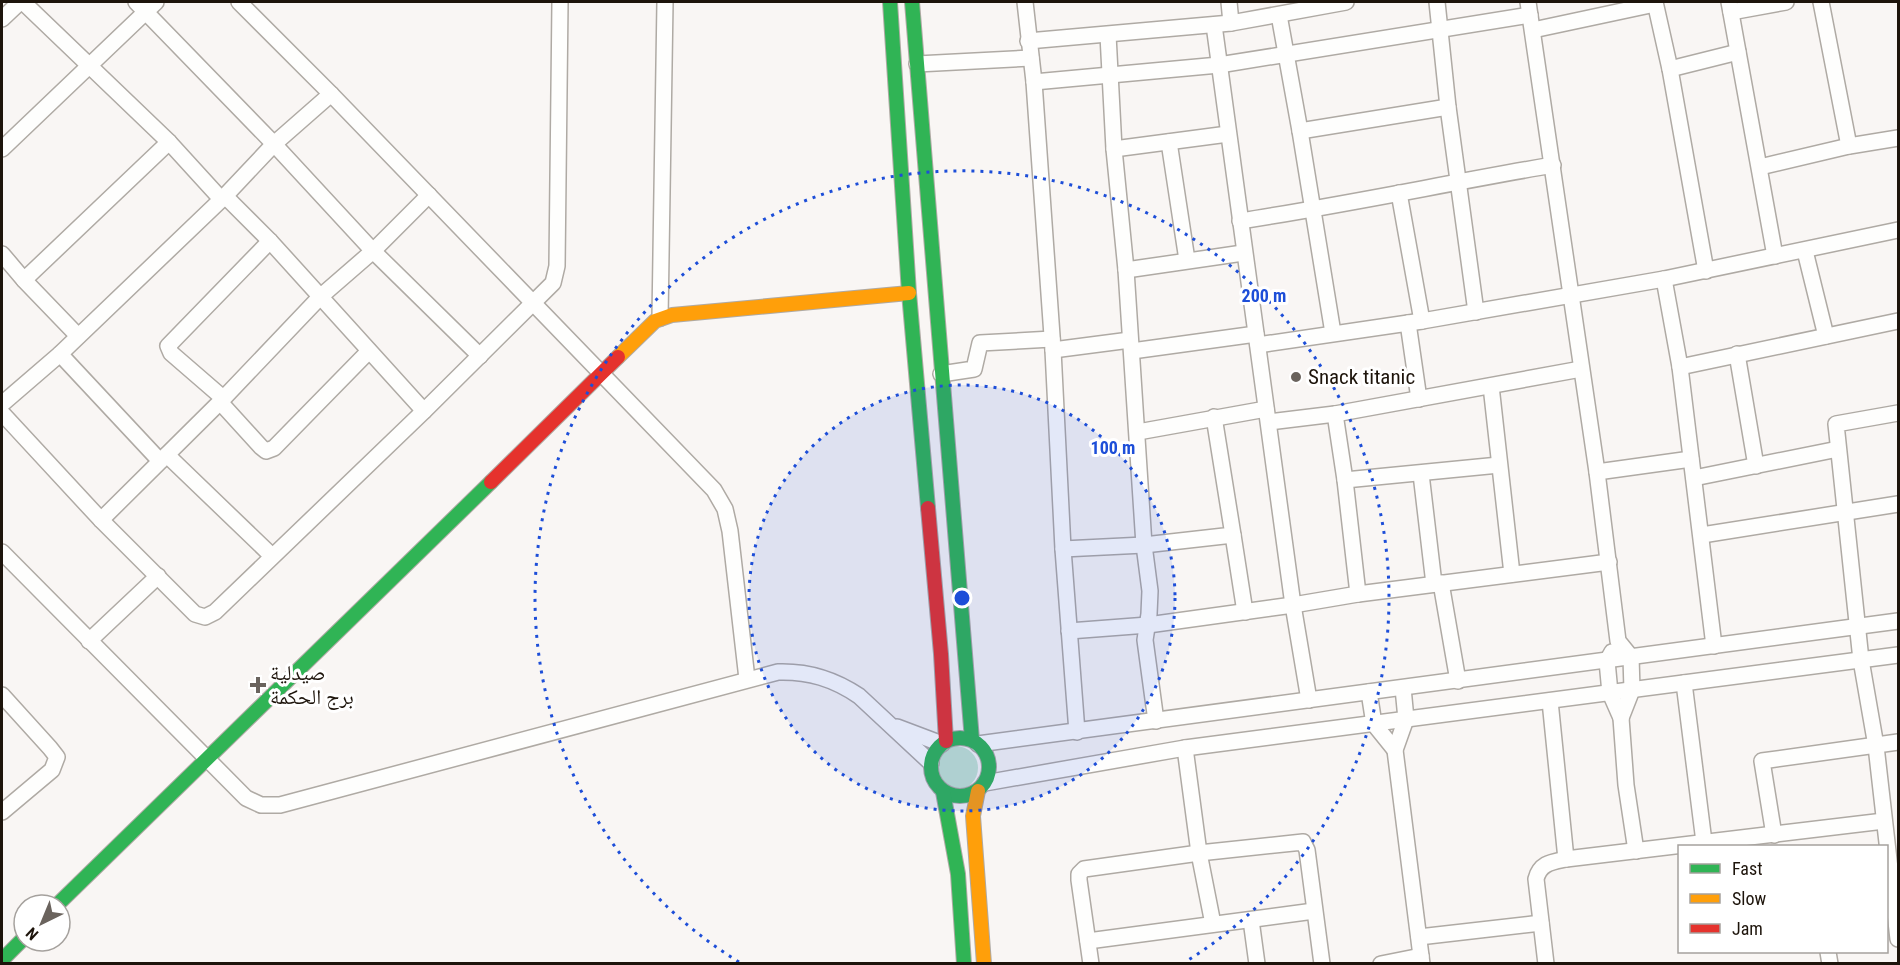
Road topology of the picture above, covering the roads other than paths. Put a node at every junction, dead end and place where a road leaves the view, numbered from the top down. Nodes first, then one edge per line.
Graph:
1 (22, 2) edge
2 (239, 2) edge
3 (560, 2) edge
4 (665, 2) edge
5 (890, 2) edge
6 (912, 2) edge
7 (1025, 2) edge
8 (1229, 2) edge
9 (1346, 2) edge
10 (1437, 2) edge
11 (1786, 2) edge
12 (1821, 2) edge
13 (1655, 3) edge
14 (146, 5) edge
15 (1730, 7) edge
16 (1279, 15) junction
17 (1530, 15) edge
18 (2, 19) edge
19 (1231, 23) junction
20 (1214, 25) junction
21 (1440, 29) junction
22 (1108, 35) junction
23 (1028, 41) junction
24 (1286, 52) junction
25 (1738, 52) junction
26 (1031, 58) junction
27 (917, 64) junction
28 (91, 65) junction
29 (1219, 65) junction
30 (1670, 69) junction
31 (1110, 74) junction
32 (1034, 81) junction
33 (331, 94) junction
34 (1448, 107) junction
35 (1300, 131) junction
36 (1228, 134) junction
37 (1899, 138) edge
38 (169, 142) junction
39 (1169, 142) junction
40 (274, 144) junction
41 (1849, 146) junction
42 (2, 149) edge
43 (1114, 149) junction
44 (1553, 165) junction
45 (1760, 167) junction
46 (1457, 181) junction
47 (1400, 193) junction
48 (429, 195) junction
49 (223, 197) junction
50 (1313, 210) junction
51 (1240, 221) junction
52 (1899, 230) edge
53 (270, 241) junction
54 (1805, 250) junction
55 (374, 251) junction
56 (1244, 253) junction
57 (2, 254) edge
58 (1775, 256) junction
59 (1187, 260) junction
60 (1126, 270) junction
61 (1706, 271) junction
62 (1664, 279) junction
63 (24, 280) junction
64 (909, 293) junction
65 (1570, 295) junction
66 (320, 297) junction
67 (533, 304) junction
68 (1476, 312) junction
69 (660, 318) junction
70 (1899, 321) edge
71 (1415, 322) junction
72 (1334, 333) junction
73 (78, 336) junction
74 (1826, 336) junction
75 (1257, 340) junction
76 (1052, 345) junction
77 (1131, 346) junction
78 (369, 351) junction
79 (60, 354) junction
80 (1737, 354) junction
81 (480, 356) junction
82 (1680, 367) junction
83 (1581, 369) junction
84 (600, 373) junction
85 (941, 374) junction
86 (1491, 386) junction
87 (1419, 399) junction
88 (222, 400) junction
89 (2, 404) edge
90 (424, 411) junction
91 (2, 413) edge
92 (1899, 413) edge
93 (1335, 414) junction
94 (1267, 416) junction
95 (1214, 417) junction
96 (1138, 432) junction
97 (1838, 449) junction
98 (164, 458) junction
99 (1691, 459) junction
100 (1499, 465) junction
101 (1756, 466) junction
102 (1597, 472) junction
103 (1421, 474) junction
104 (1694, 478) junction
105 (1345, 480) junction
106 (1899, 504) edge
107 (1847, 513) junction
108 (101, 520) junction
109 (1233, 535) junction
110 (1702, 535) junction
111 (1144, 545) junction
112 (1063, 549) junction
113 (2, 552) edge
114 (272, 556) junction
115 (1609, 562) junction
116 (1512, 574) junction
117 (158, 576) junction
118 (1438, 583) junction
119 (1358, 594) junction
120 (1293, 605) junction
121 (1245, 612) junction
122 (1899, 621) edge
123 (1148, 625) junction
124 (1858, 627) junction
125 (1069, 631) junction
126 (89, 641) junction
127 (1618, 641) junction
128 (1714, 646) junction
129 (1899, 655) edge
130 (1631, 657) junction
131 (1861, 660) junction
132 (1607, 661) junction
133 (747, 679) junction
134 (1458, 681) junction
135 (1684, 683) junction
136 (1403, 688) junction
137 (1632, 690) junction
138 (1369, 692) junction
139 (1610, 693) junction
140 (2, 696) edge
141 (1310, 700) junction
142 (1550, 701) junction
143 (881, 718) junction
144 (1621, 718) junction
145 (1406, 719) junction
146 (1156, 721) junction
147 (1374, 724) junction
148 (1077, 732) junction
149 (975, 742) junction
150 (1899, 742) edge
151 (944, 743) junction
152 (1876, 746) junction
153 (1185, 748) junction
154 (1395, 750) junction
155 (206, 759) junction
156 (931, 763) junction
157 (981, 787) junction
158 (943, 792) junction
159 (2, 812) edge
160 (1884, 821) junction
161 (1816, 830) junction
162 (1774, 835) junction
163 (1704, 842) junction
164 (1892, 843) edge
165 (1678, 845) edge
166 (1681, 845) edge
167 (1817, 845) edge
168 (1636, 851) junction
169 (1199, 854) junction
170 (1566, 859) junction
171 (69, 893) edge
172 (1314, 911) junction
173 (1251, 920) junction
174 (1541, 923) junction
175 (1213, 924) junction
176 (1898, 934) edge
177 (1419, 937) junction
178 (1899, 939) edge
179 (1088, 940) junction
180 (1422, 960) edge
181 (964, 963) edge
182 (984, 963) edge
183 (1091, 963) edge
184 (1257, 963) edge
185 (1322, 963) edge
186 (1381, 963) edge
187 (1546, 963) edge

1 - 18 street
1 - 28 street
2 - 33 street
3 - 67 street
4 - 69 street
5 - 64 main road
6 - 27 main road
7 - 23 street
8 - 19 street
9 - 16 street
10 - 21 street
11 - 15 street
12 - 41 street
13 - 17 street
13 - 30 street
14 - 28 street
14 - 40 street
15 - 25 street
16 - 19 street
16 - 24 street
17 - 21 street
17 - 44 street
19 - 20 street
20 - 22 street
20 - 29 street
21 - 24 street
21 - 34 street
22 - 23 street
22 - 31 street
23 - 26 street
24 - 29 street
24 - 35 street
25 - 30 street
25 - 45 street
26 - 27 street
26 - 32 street
27 - 85 main road
28 - 38 street
28 - 42 street
29 - 31 street
29 - 36 street
30 - 61 street
31 - 32 street
31 - 43 street
32 - 76 street
33 - 40 street
33 - 48 street
34 - 35 street
34 - 46 street
35 - 50 street
36 - 39 street
36 - 51 street
37 - 41 street
38 - 49 street
38 - 63 street
39 - 43 street
39 - 59 street
40 - 49 street
40 - 55 street
41 - 45 street
43 - 60 street
44 - 46 street
44 - 65 street
45 - 58 street
46 - 47 street
46 - 68 street
47 - 50 street
47 - 71 street
48 - 55 street
48 - 67 street
49 - 53 street
49 - 73 street
50 - 51 street
50 - 72 street
51 - 56 street
52 - 54 street
53 - 66 street
53 - 88 street
54 - 58 street
54 - 74 street
55 - 66 street
55 - 81 street
56 - 59 street
56 - 75 street
57 - 63 street
58 - 61 street
59 - 60 street
60 - 77 street
61 - 62 street
62 - 65 street
62 - 82 street
63 - 73 street
64 - 69 main road
64 - 151 main road
65 - 68 street
65 - 83 street
66 - 78 street
66 - 88 street
67 - 81 street
67 - 84 street
68 - 71 street
69 - 84 main road
70 - 74 street
71 - 72 street
71 - 87 street
72 - 75 street
73 - 79 street
74 - 80 street
75 - 77 street
75 - 94 street
76 - 77 street
76 - 85 street
76 - 112 street
77 - 96 street
78 - 88 street
78 - 90 street
79 - 89 street
79 - 98 street
80 - 82 street
80 - 101 street
81 - 90 street
82 - 99 street
83 - 86 street
83 - 102 street
84 - 133 street
84 - 155 main road
85 - 149 main road
86 - 87 street
86 - 100 street
87 - 93 street
88 - 98 street
90 - 114 street
91 - 108 street
92 - 97 street
93 - 94 street
93 - 105 street
94 - 95 street
94 - 120 street
95 - 96 street
95 - 109 street
96 - 111 street
97 - 101 street
97 - 107 street
98 - 108 street
98 - 114 street
99 - 102 street
99 - 104 street
100 - 103 street
100 - 116 street
101 - 104 street
102 - 115 street
103 - 105 street
103 - 118 street
104 - 110 street
105 - 119 street
106 - 107 street
107 - 110 street
107 - 124 street
108 - 117 street
109 - 111 street
109 - 121 street
110 - 128 street
111 - 112 street
111 - 123 street
112 - 125 street
113 - 126 street
114 - 117 street
115 - 116 street
115 - 127 street
116 - 118 street
117 - 126 street
118 - 119 street
118 - 134 street
119 - 120 street
120 - 121 street
120 - 141 street
121 - 123 street
122 - 124 street
123 - 125 street
123 - 146 street
124 - 128 street
124 - 131 street
125 - 148 street
126 - 155 street
127 - 130 street
127 - 132 street
128 - 130 street
129 - 131 street
130 - 132 street
130 - 137 street
131 - 135 street
131 - 152 street
132 - 134 street
132 - 139 street
133 - 143 street
133 - 155 street
134 - 136 street
135 - 137 street
135 - 163 street
136 - 138 street
136 - 145 street
137 - 139 street
137 - 144 street
138 - 141 street
138 - 147 street
139 - 142 street
139 - 144 street
140 - 159 street
141 - 146 street
142 - 145 street
142 - 170 street
143 - 151 street
143 - 156 street
144 - 168 street
145 - 147 street
145 - 154 street
146 - 148 street
147 - 153 street
147 - 154 street
148 - 149 street
149 - 151 main road
149 - 157 main road
150 - 152 street
151 - 156 main road
152 - 160 street
152 - 162 street
153 - 157 street
153 - 169 street
154 - 177 street
155 - 171 main road
156 - 158 main road
157 - 158 main road
157 - 182 main road
158 - 181 main road
160 - 161 street
160 - 164 street
161 - 162 street
161 - 167 street
162 - 163 street
163 - 166 street
164 - 176 street
165 - 168 street
168 - 170 street
169 - 172 street
169 - 175 street
169 - 179 street
170 - 174 street
172 - 173 street
172 - 185 street
173 - 175 street
173 - 184 street
174 - 177 street
174 - 187 street
175 - 179 street
176 - 178 street
177 - 180 street
179 - 183 street
180 - 186 street

